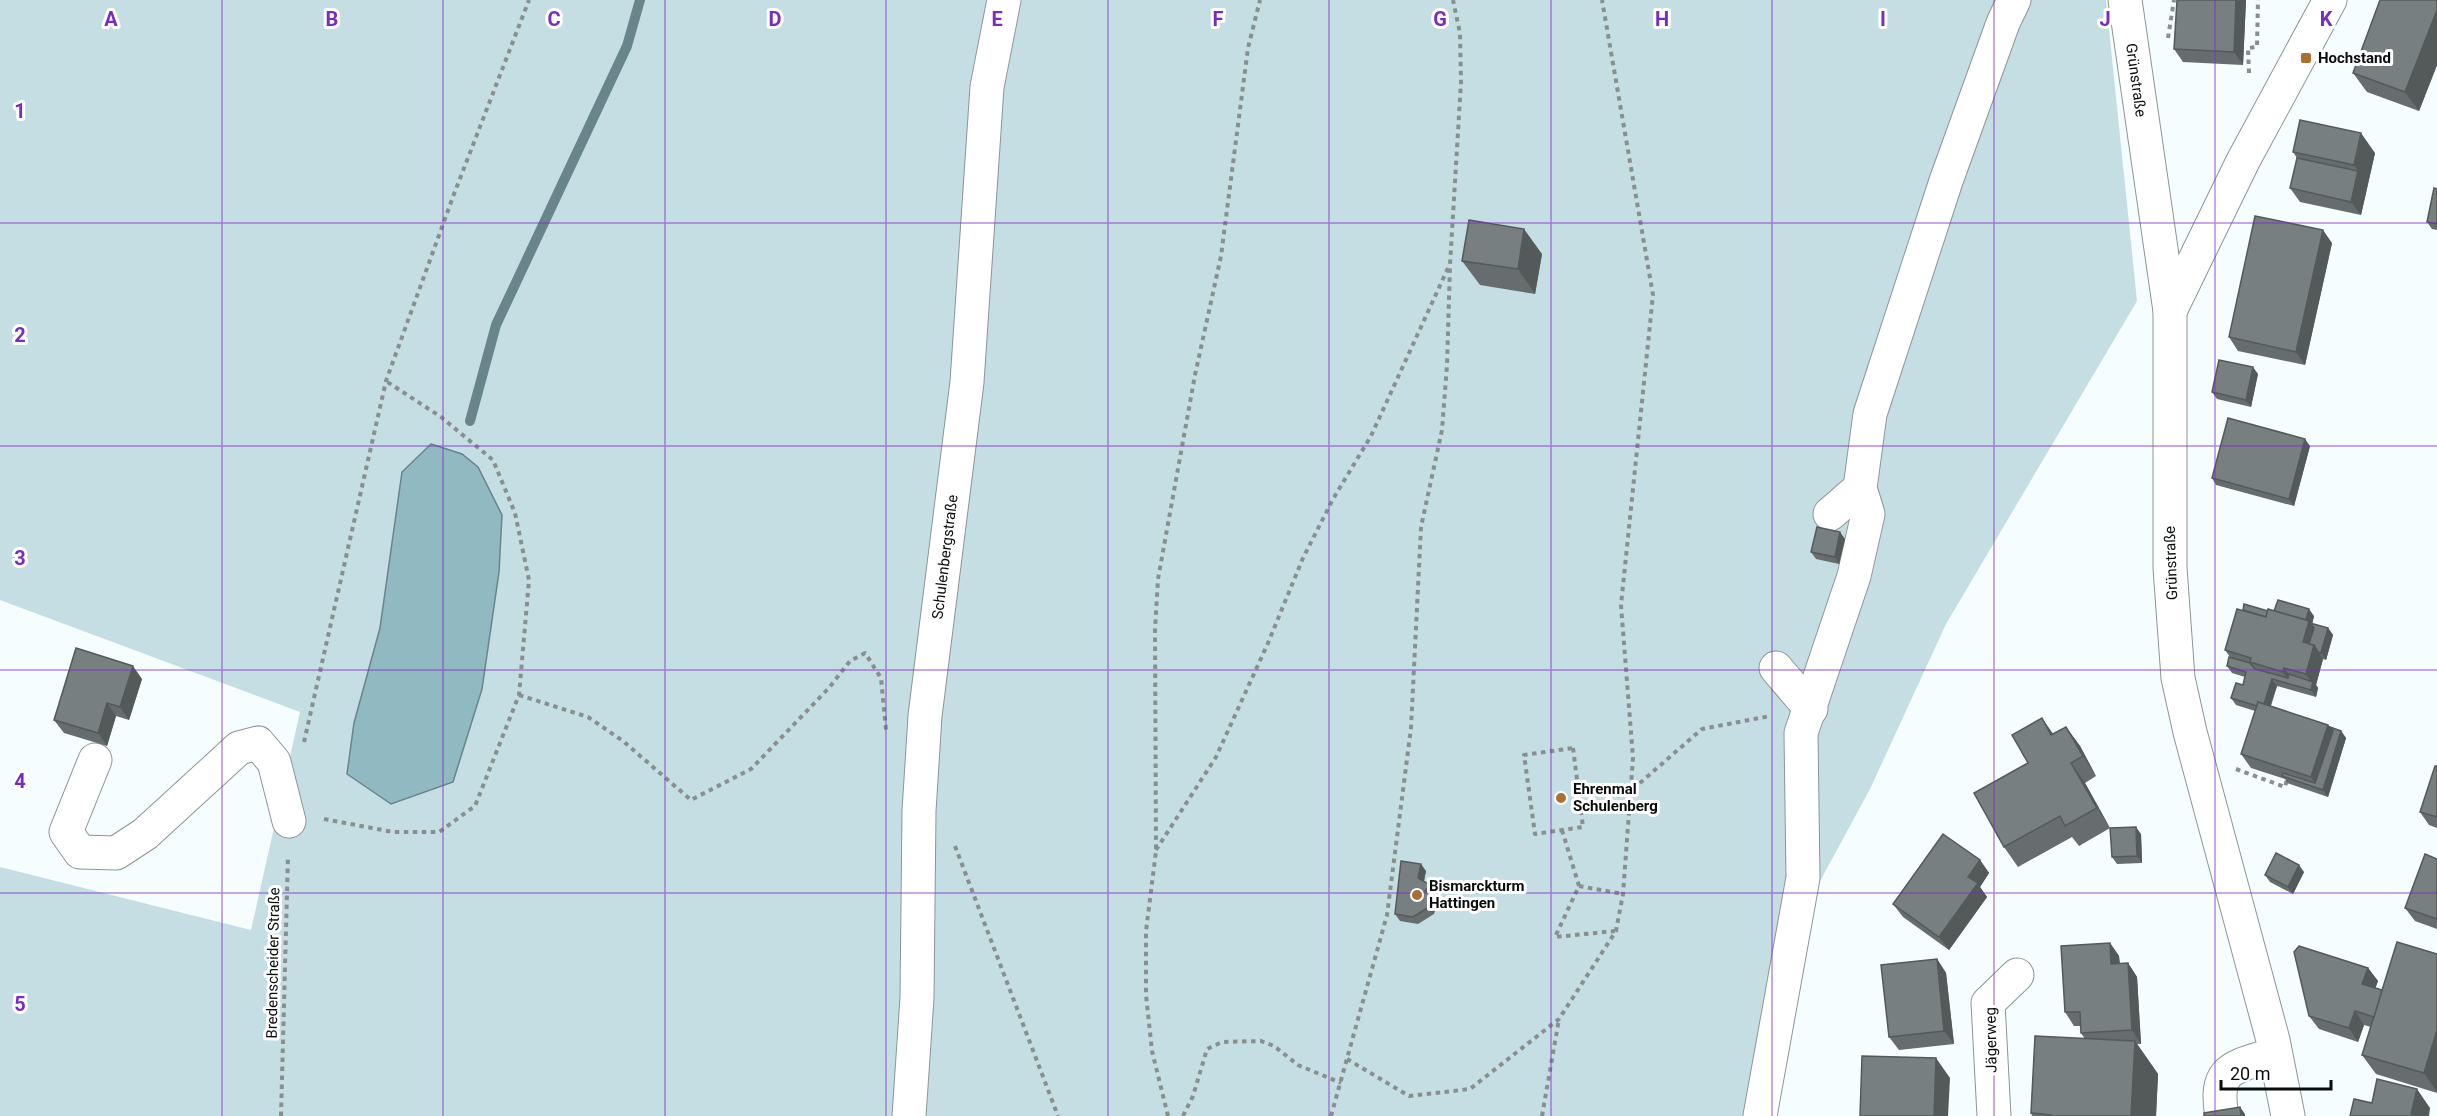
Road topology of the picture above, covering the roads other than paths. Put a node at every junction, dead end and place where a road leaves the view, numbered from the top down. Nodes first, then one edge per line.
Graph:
1 (1004, 0) edge
2 (2014, 0) edge
3 (2125, 0) edge
4 (2330, 0) edge
5 (2170, 311) junction
6 (1860, 488) junction
7 (1830, 514) dead end
8 (1776, 668) dead end
9 (1811, 709) junction
10 (95, 760) dead end
11 (289, 815) road end
12 (2018, 975) dead end
13 (2276, 1054) junction
14 (909, 1116) edge
15 (1760, 1116) edge
16 (1994, 1116) edge
17 (2222, 1116) edge
18 (2288, 1116) edge

1 - 14 street, Schulenbergstraße
2 - 6 street
3 - 5 street, Grünstraße
4 - 5 street
5 - 13 street, Grünstraße
6 - 7 street
6 - 9 street
8 - 9 street
9 - 15 street
10 - 11 street
12 - 16 street, Jägerweg
13 - 17 street
13 - 18 street, Grünstraße

